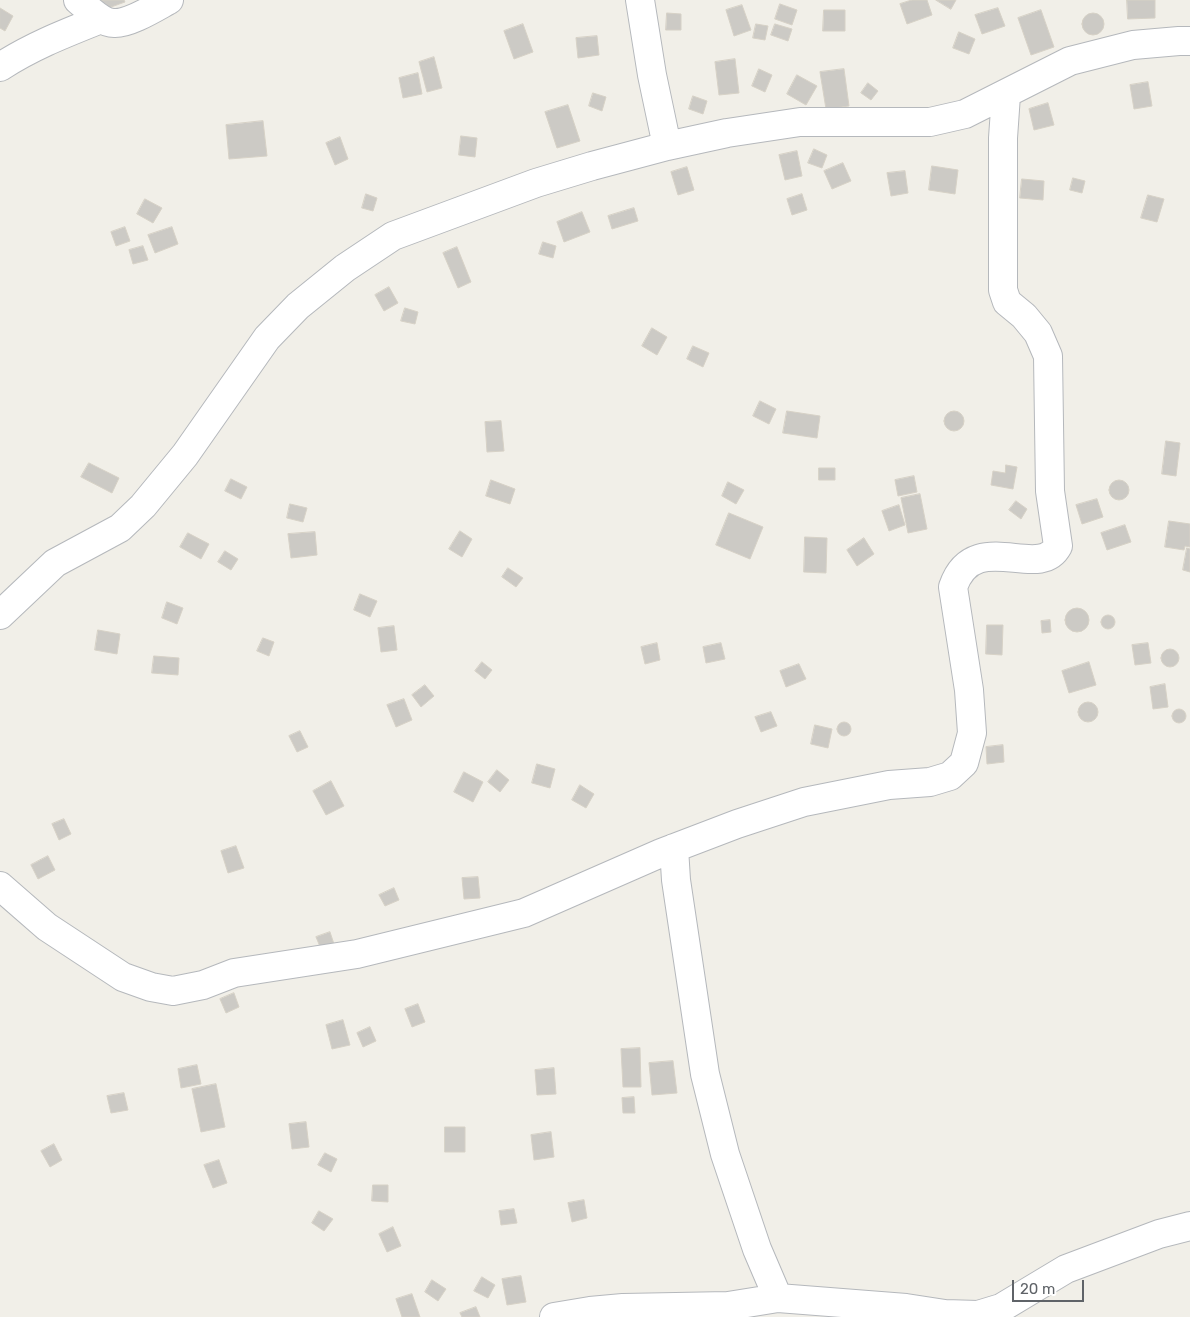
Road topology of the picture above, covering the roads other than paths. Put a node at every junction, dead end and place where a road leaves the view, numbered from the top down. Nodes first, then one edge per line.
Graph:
1 (78, 0) edge
2 (169, 0) edge
3 (640, 0) edge
4 (101, 19) junction
5 (1190, 41) edge
6 (0, 67) edge
7 (1006, 95) junction
8 (667, 146) junction
9 (0, 616) edge
10 (674, 848) junction
11 (0, 886) edge
12 (1190, 1226) edge
13 (778, 1298) junction
14 (554, 1317) edge

1 - 4 street
2 - 4 street
3 - 8 street
4 - 6 street
5 - 7 street
7 - 8 street
7 - 10 street
8 - 9 street
10 - 11 street
10 - 13 street
12 - 13 street
13 - 14 street

